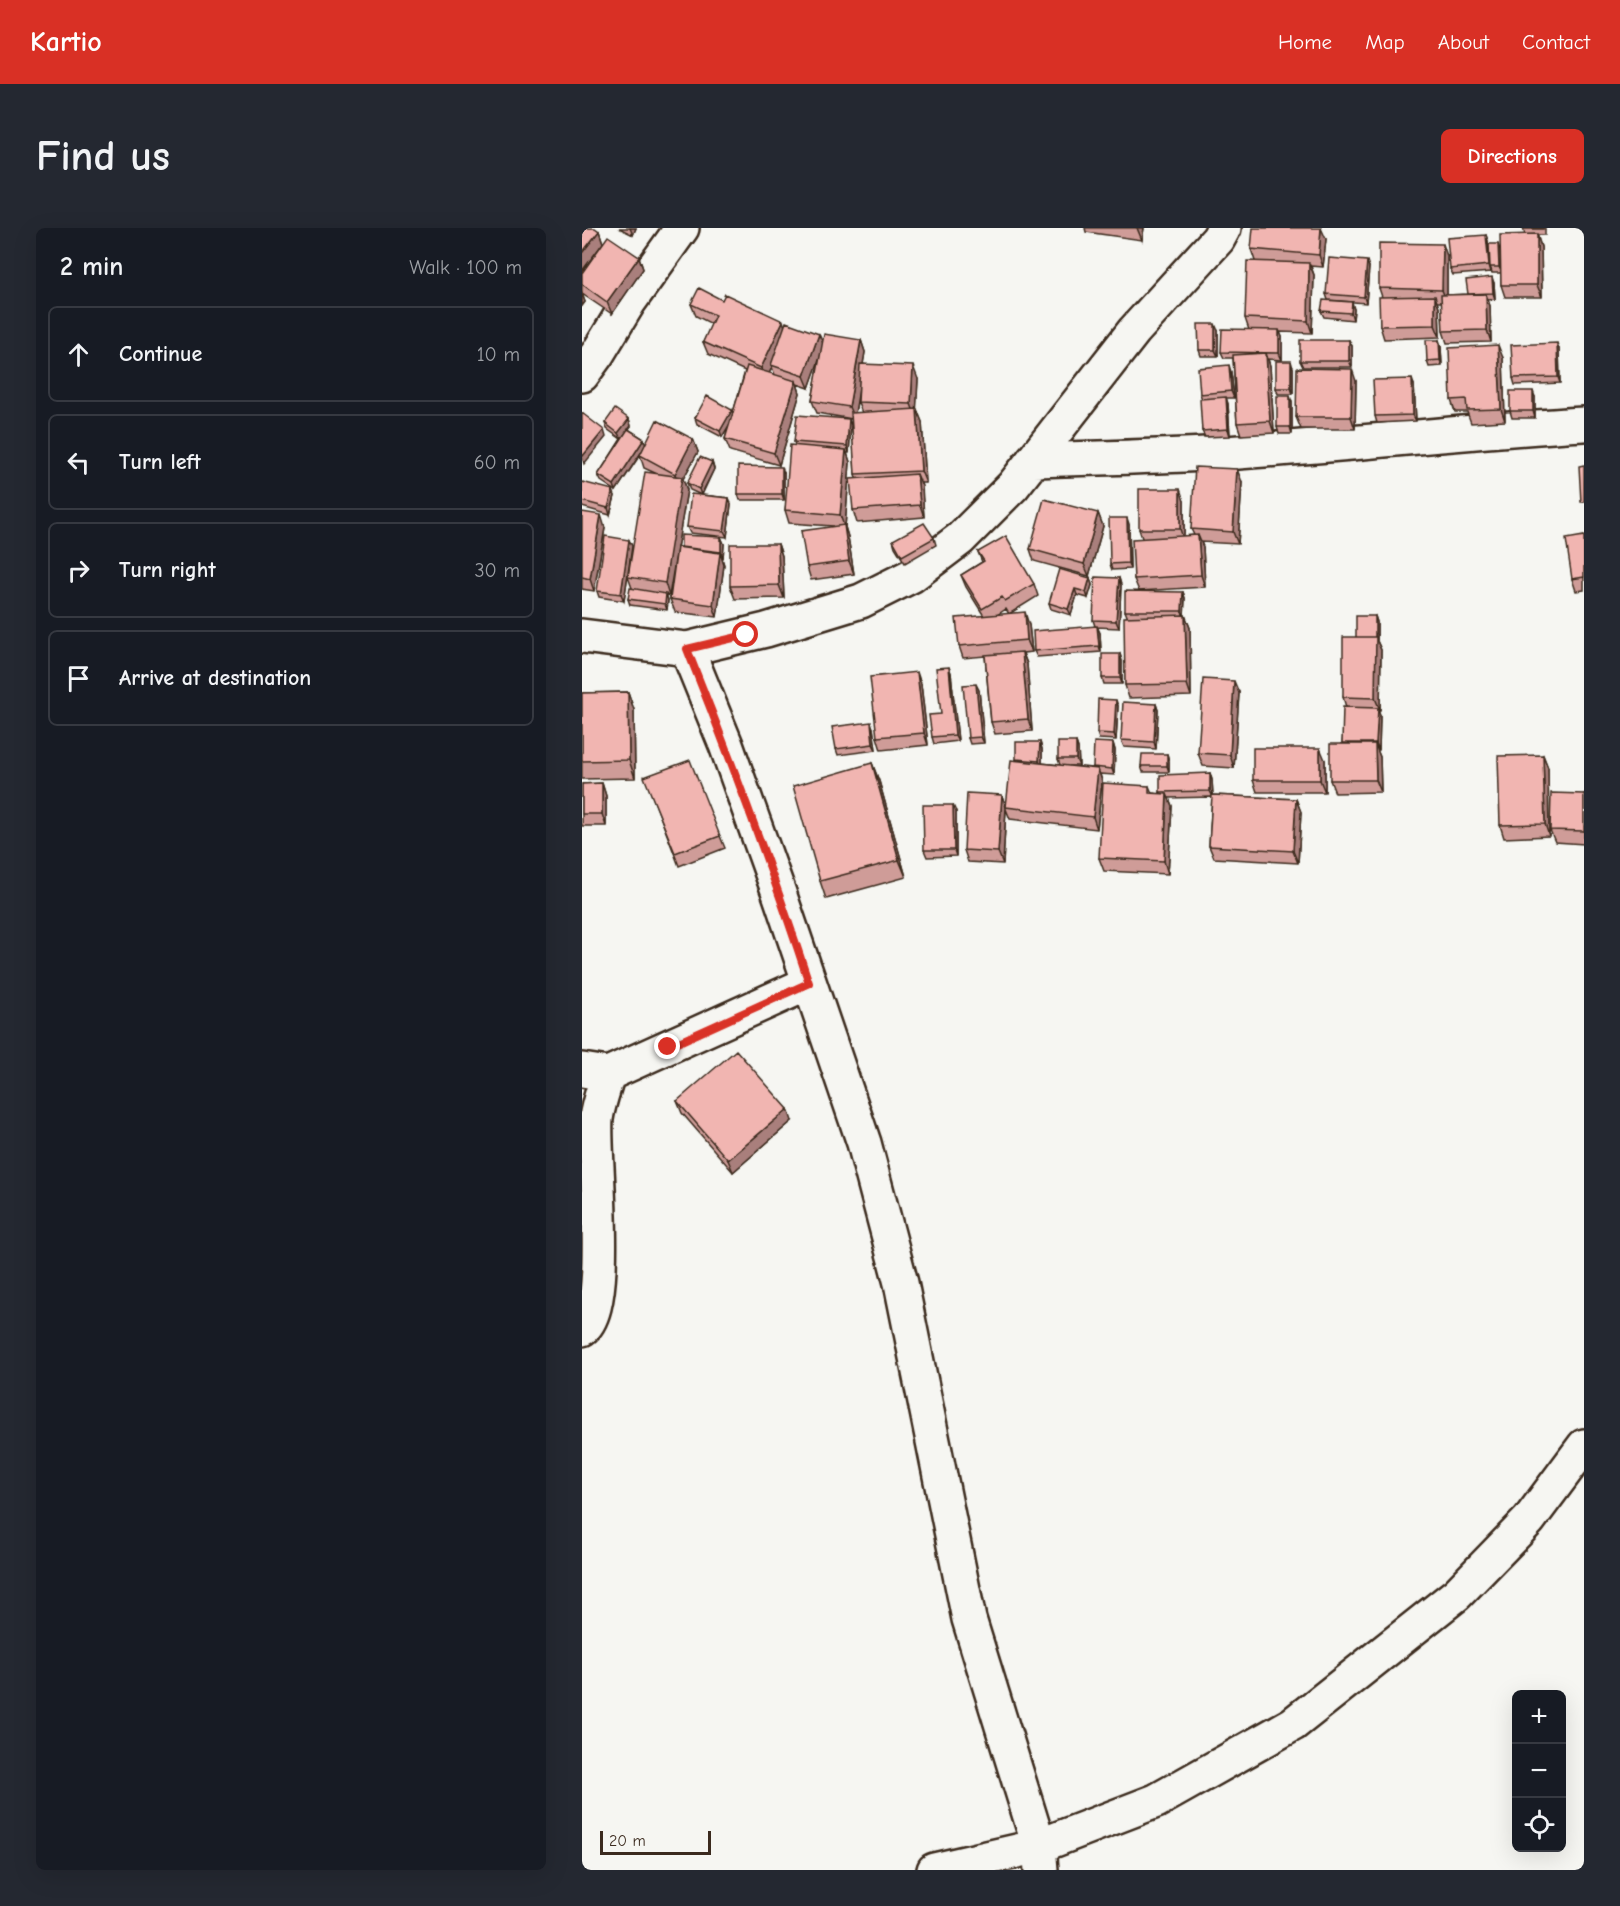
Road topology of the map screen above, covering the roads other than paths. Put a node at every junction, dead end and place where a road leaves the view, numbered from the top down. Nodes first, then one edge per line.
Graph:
1 (682, 228) edge
2 (1224, 228) edge
3 (582, 375) edge
4 (1584, 424) edge
5 (1033, 460) junction
6 (582, 636) edge
7 (687, 649) junction
8 (809, 983) junction
9 (595, 1072) edge
10 (582, 1329) edge
11 (1584, 1446) edge
12 (1040, 1858) edge
13 (934, 1870) edge

1 - 3 main road
2 - 5 main road
4 - 5 main road
5 - 7 main road
6 - 7 main road
7 - 8 main road
8 - 9 main road
8 - 12 main road
9 - 10 main road
11 - 12 main road
12 - 13 main road

